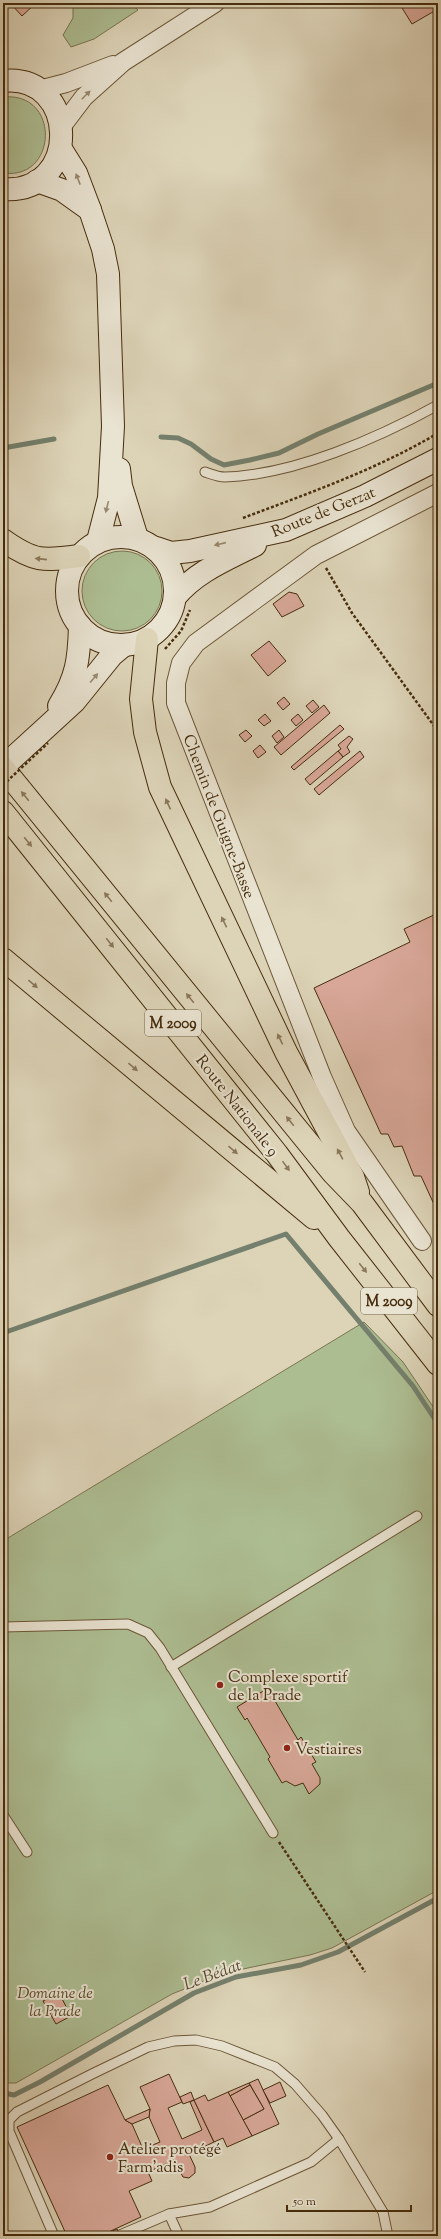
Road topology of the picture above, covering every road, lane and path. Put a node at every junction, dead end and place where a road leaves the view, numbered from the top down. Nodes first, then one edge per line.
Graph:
1 (215, 3) edge
2 (123, 62) junction
3 (3, 81) edge
4 (40, 90) junction
5 (62, 126) junction
6 (61, 149) junction
7 (37, 181) junction
8 (3, 189) edge
9 (90, 210) junction
10 (438, 405) edge
11 (113, 426) junction
12 (438, 433) edge
13 (438, 459) edge
14 (205, 472) dead end
15 (438, 493) edge
16 (240, 520) dead end
17 (286, 530) junction
18 (137, 538) junction
19 (3, 540) edge
20 (98, 541) junction
21 (156, 548) junction
22 (316, 555) junction
23 (79, 556) junction
24 (175, 597) junction
25 (80, 626) junction
26 (147, 639) junction
27 (124, 645) junction
28 (437, 730) edge
29 (47, 734) junction
30 (3, 768) edge
31 (3, 785) edge
32 (3, 812) edge
33 (3, 959) edge
34 (362, 1203) junction
35 (339, 1238) junction
36 (422, 1241) dead end
37 (438, 1305) edge
38 (438, 1364) edge
39 (416, 1516) dead end
40 (3, 1627) edge
41 (171, 1667) junction
42 (3, 1815) edge
43 (273, 1833) joint
44 (27, 1852) dead end
45 (365, 1972) dead end
46 (339, 2139) junction
47 (169, 2214) junction
48 (120, 2235) dead end
49 (54, 2236) edge
50 (179, 2236) edge
51 (388, 2236) edge

1 - 2 street
2 - 4 street
5 -> 2 street
3 - 4 main road
4 - 5 main road
5 - 6 main road
6 - 7 main road
9 -> 6 main road
7 - 8 main road
7 - 9 main road
9 - 11 main road
10 - 14 lane
11 - 18 main road
11 -> 20 main road
12 - 16 path
13 - 17 main road, Route de Gerzat
15 - 22 street, Chemin de Guigne-Basse
17 -> 21 main road, Route de Gerzat
17 - 24 main road
18 - 20 main road
18 - 21 main road
23 -> 19 highway
20 - 23 main road
21 - 24 main road
22 - 28 path
22 - 36 street, Chemin de Guigne-Basse
23 - 25 main road
24 - 26 main road
25 - 27 main road
25 - 29 main road
26 - 27 main road
34 -> 26 highway
29 -> 27 main road
29 - 30 main road
29 - 31 path, bridge
34 -> 30 highway, Route Nationale 9 / M 2009
32 -> 35 highway, Route Nationale 9 / M 2009
33 -> 35 highway
34 - 37 highway, Route Nationale 9 / M 2009
35 -> 38 highway, Route Nationale 9 / M 2009
39 - 41 lane
40 - 41 lane
41 - 43 lane
42 - 44 lane
43 - 45 path
46 - 47 lane
46 - 49 lane
46 - 51 lane
47 - 48 lane
47 - 50 lane

